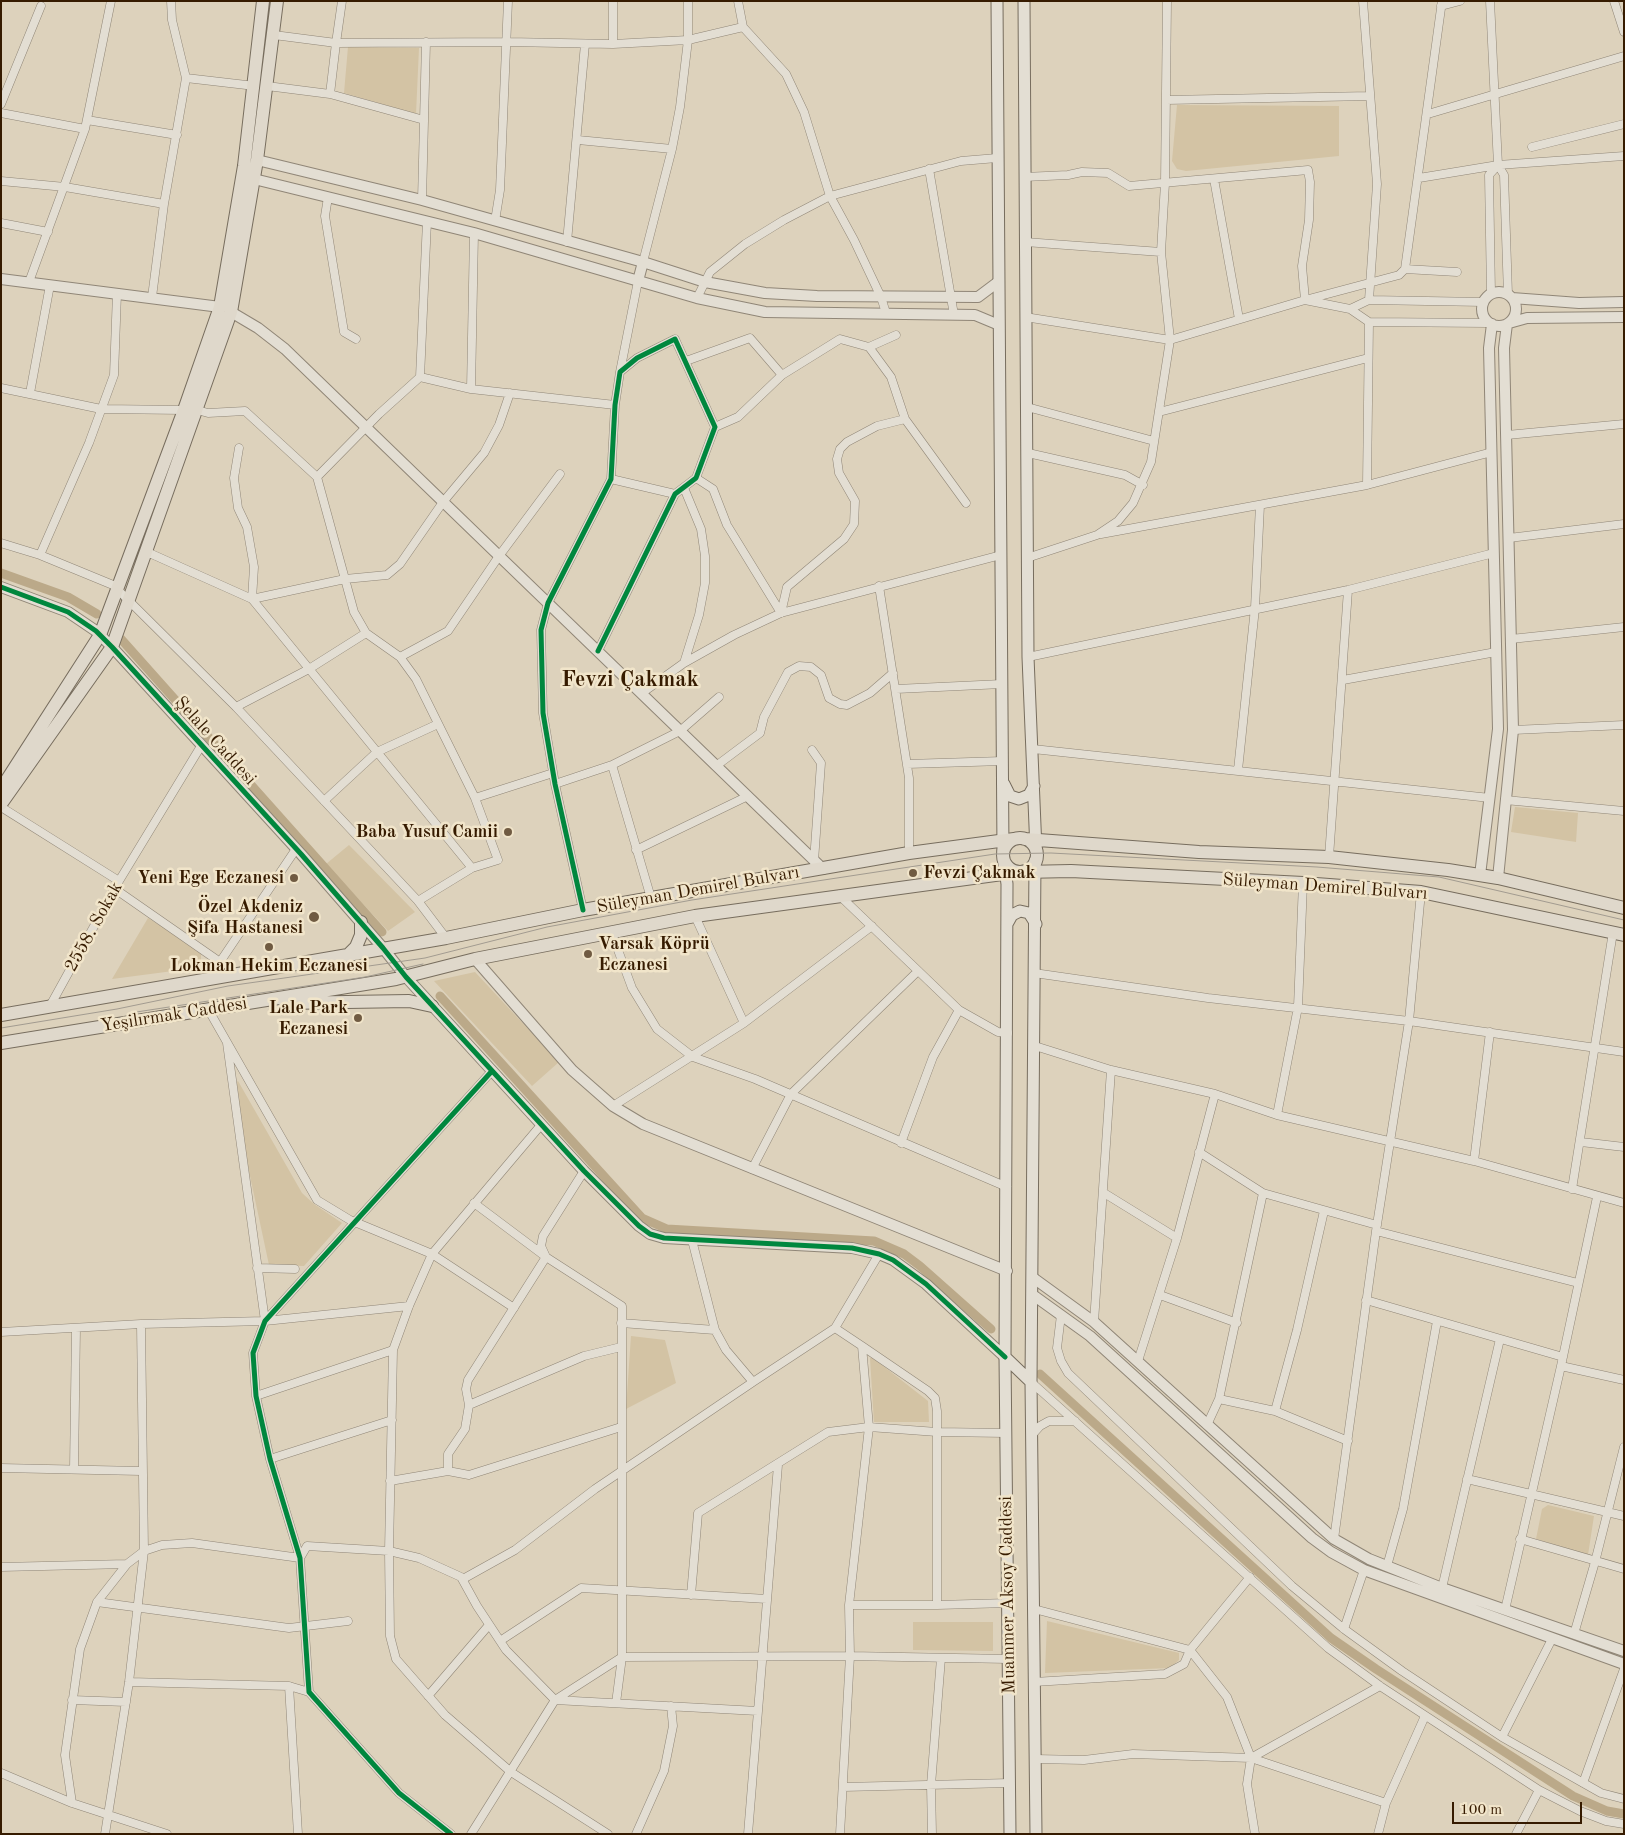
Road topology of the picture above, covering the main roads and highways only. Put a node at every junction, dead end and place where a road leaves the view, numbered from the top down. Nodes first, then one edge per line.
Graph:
1 (263, 1) edge
2 (277, 1) edge
3 (997, 1) edge
4 (1024, 1) edge
5 (261, 86) junction
6 (226, 309) junction
7 (190, 410) junction
8 (1034, 782) junction
9 (1004, 783) junction
10 (1, 789) edge
11 (1, 806) edge
12 (1020, 856) junction
13 (1624, 908) edge
14 (361, 922) road end
15 (1007, 924) junction
16 (1036, 925) junction
17 (1618, 933) edge
18 (384, 948) joint
19 (348, 955) junction
20 (406, 977) joint
21 (252, 1002) junction
22 (432, 1006) road end
23 (1, 1015) edge
24 (1, 1043) edge
25 (1005, 1357) junction
26 (1031, 1382) junction
27 (1010, 1834) edge
28 (1036, 1834) edge

1 - 5 main road
2 - 5 main road
3 - 9 main road
4 - 8 main road
5 - 6 main road
5 - 6 main road
6 - 7 main road
7 - 10 main road
7 - 11 main road
8 - 9 main road
8 - 12 main road
9 - 12 main road
12 - 13 main road, Süleyman Demirel Bulvarı
12 - 15 main road, Muammer Aksoy Caddesi
12 - 16 main road, Muammer Aksoy Caddesi
12 - 17 main road, Süleyman Demirel Bulvarı
12 - 18 main road, Süleyman Demirel Bulvarı
12 - 20 main road, Süleyman Demirel Bulvarı
14 - 19 main road
15 - 16 main road
15 - 25 main road, Muammer Aksoy Caddesi
16 - 26 main road, Muammer Aksoy Caddesi
18 - 19 main road, Yeşilırmak Caddesi
19 - 23 main road, Yeşilırmak Caddesi
20 - 21 main road, Yeşilırmak Caddesi
21 - 22 main road
21 - 24 main road, Yeşilırmak Caddesi
25 - 26 main road
25 - 27 main road, Muammer Aksoy Caddesi
26 - 28 main road, Muammer Aksoy Caddesi

